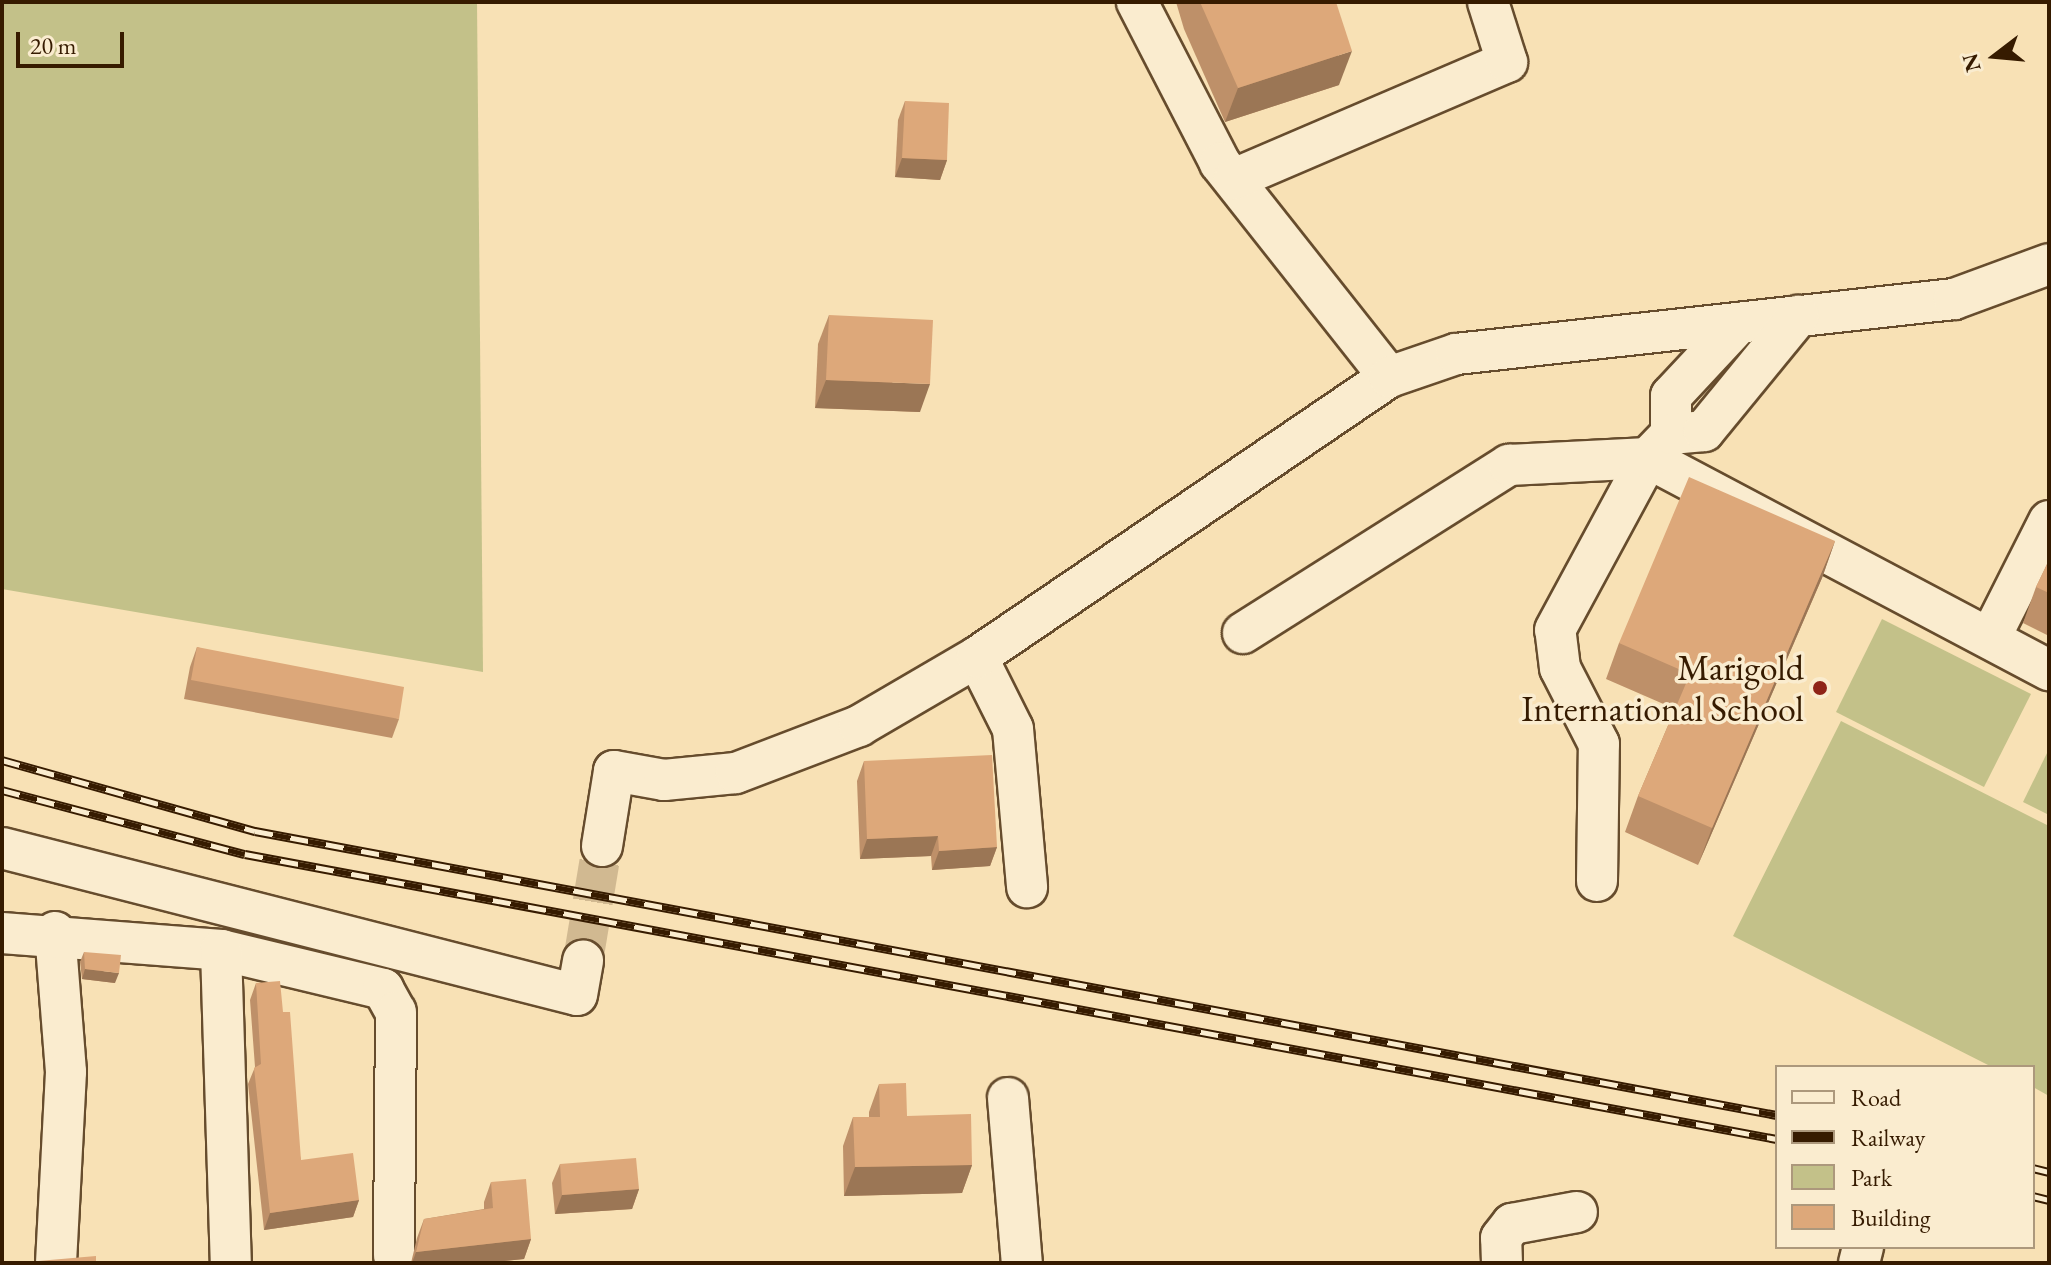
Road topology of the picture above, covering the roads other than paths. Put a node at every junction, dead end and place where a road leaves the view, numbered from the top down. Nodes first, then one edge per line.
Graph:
1 (1137, 2) edge
2 (1488, 2) edge
3 (1234, 179) junction
4 (2049, 264) edge
5 (1798, 316) junction
6 (1739, 323) junction
7 (1389, 377) junction
8 (1660, 446) junction
9 (2049, 521) edge
10 (1243, 633) dead end
11 (1990, 638) junction
12 (977, 657) junction
13 (2049, 670) edge
14 (602, 846) tunnel mouth
15 (2, 848) edge
16 (1597, 881) dead end
17 (1027, 887) dead end
18 (55, 932) junction
19 (2, 933) edge
20 (221, 950) junction
21 (583, 961) tunnel mouth
22 (1008, 1098) dead end
23 (1577, 1212) dead end
24 (394, 1255) dead end
25 (56, 1263) edge
26 (231, 1263) edge
27 (1022, 1263) edge
28 (1502, 1263) edge

1 - 3 street
2 - 3 street
3 - 7 street
4 - 5 street
5 - 6 street
5 - 8 street
6 - 7 street
6 - 8 street
7 - 12 street
8 - 10 street
8 - 11 street
8 - 16 street
9 - 11 street
11 - 13 street
12 - 14 street
12 - 17 street
15 - 21 street
18 - 19 street
18 - 20 street
18 - 25 street
20 - 24 street
20 - 26 street
22 - 27 street
23 - 28 street

